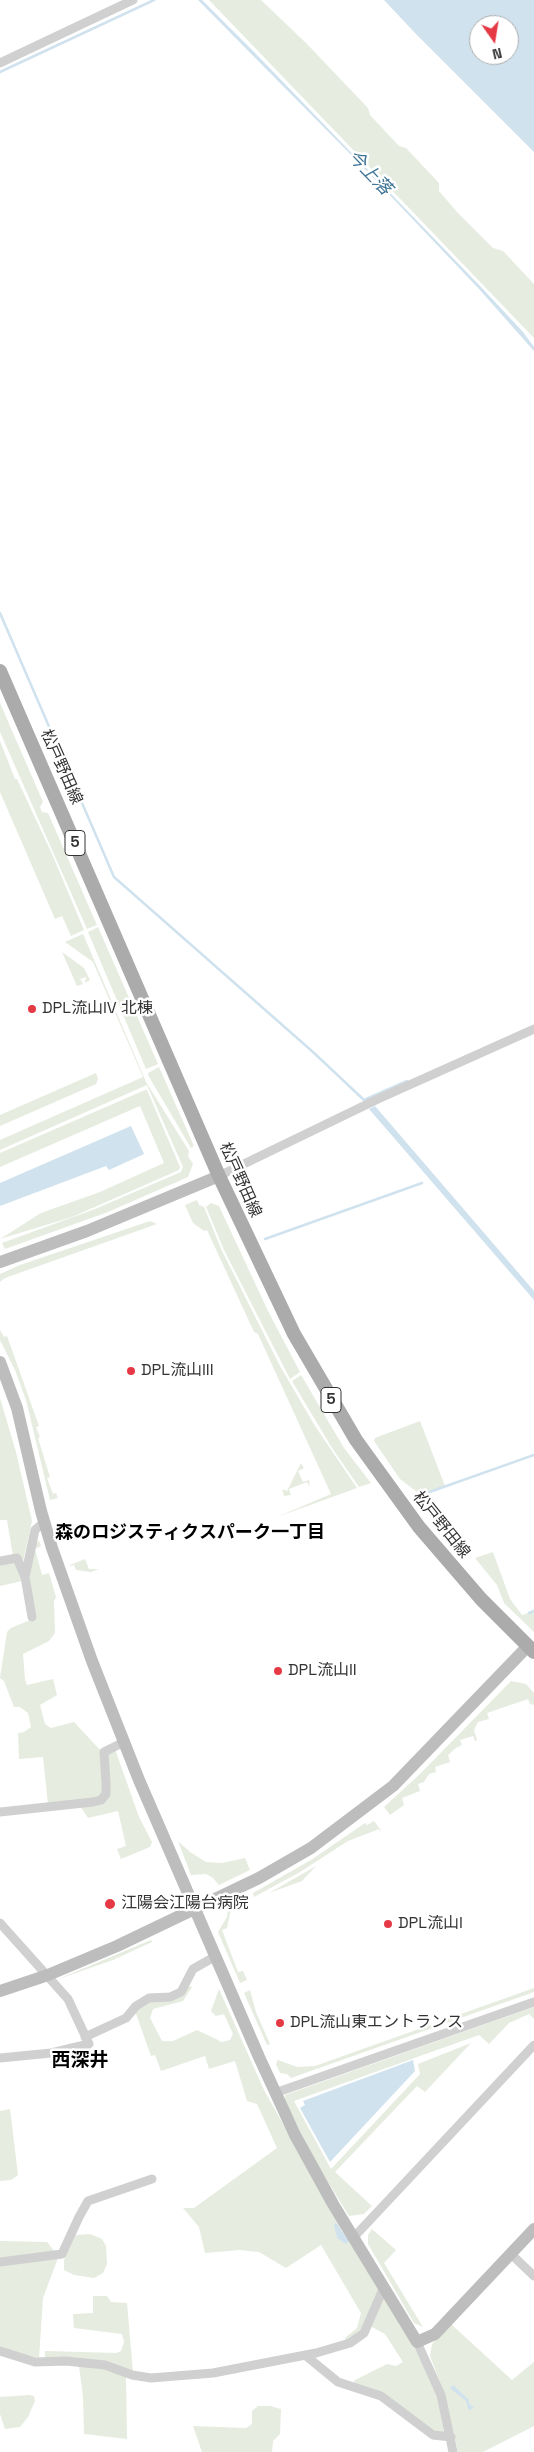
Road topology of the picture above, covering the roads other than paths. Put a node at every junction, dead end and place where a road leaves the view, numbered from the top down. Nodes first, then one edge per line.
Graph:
1 (132, 0) edge
2 (0, 62) edge
3 (0, 671) edge
4 (534, 1029) edge
5 (219, 1176) junction
6 (0, 1262) edge
7 (0, 1362) edge
8 (44, 1522) junction
9 (0, 1561) edge
10 (25, 1577) junction
11 (32, 1618) dead end
12 (531, 1649) edge
13 (124, 1742) junction
14 (0, 1812) edge
15 (195, 1909) junction
16 (0, 1923) edge
17 (216, 1956) junction
18 (48, 1975) junction
19 (0, 1991) edge
20 (534, 2002) edge
21 (85, 2037) junction
22 (534, 2045) edge
23 (0, 2058) edge
24 (275, 2093) junction
25 (152, 2179) dead end
26 (534, 2229) edge
27 (354, 2237) junction
28 (511, 2254) junction
29 (0, 2262) edge
30 (534, 2276) edge
31 (384, 2287) junction
32 (417, 2342) junction
33 (0, 2351) edge
34 (305, 2355) junction
35 (451, 2437) junction
36 (454, 2452) edge

1 - 2 street
3 - 5 main road, 松戸野田線 / 5
4 - 5 street
5 - 6 street
5 - 12 main road, 松戸野田線 / 5
7 - 8 street
8 - 10 street
8 - 13 street
9 - 10 street
10 - 11 street
12 - 15 street
13 - 14 street
13 - 15 street
15 - 17 street
15 - 18 street
16 - 18 street
17 - 21 street
17 - 24 street
18 - 19 street
18 - 21 street
20 - 24 street
21 - 23 street
22 - 27 street
24 - 27 street
25 - 29 street
26 - 28 street
27 - 31 street
28 - 30 street
28 - 32 street
31 - 32 street
31 - 34 street
32 - 35 street
33 - 34 street
34 - 35 street
35 - 36 street

